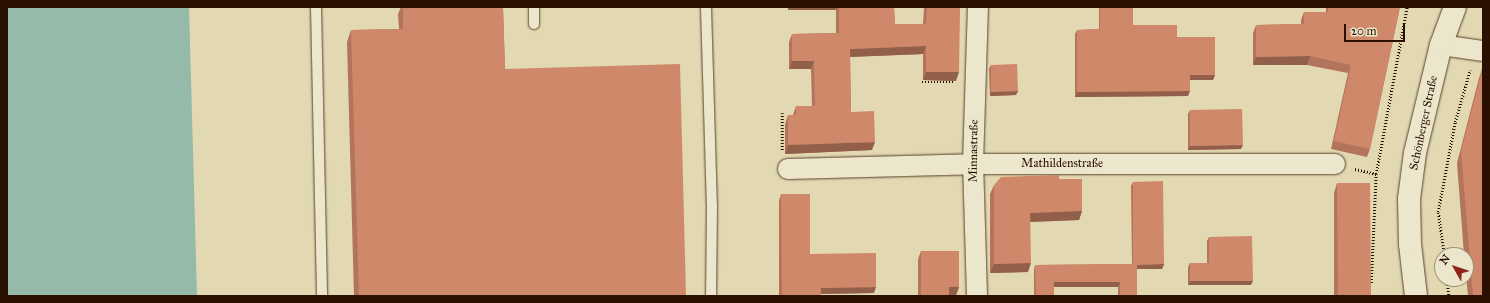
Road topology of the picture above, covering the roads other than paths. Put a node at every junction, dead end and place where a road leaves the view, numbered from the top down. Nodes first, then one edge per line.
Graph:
1 (316, 7) edge
2 (534, 7) edge
3 (706, 7) edge
4 (978, 7) edge
5 (1442, 7) edge
6 (1455, 7) edge
7 (534, 24) dead end
8 (1441, 45) junction
9 (1479, 51) edge
10 (973, 164) junction
11 (1335, 164) dead end
12 (788, 169) road end
13 (322, 296) edge
14 (711, 296) edge
15 (977, 296) edge
16 (1416, 296) edge

1 - 13 lane
2 - 7 lane
3 - 14 lane
4 - 10 street, Minnastraße
5 - 8 main road, Schönberger Straße
6 - 8 main road, Schönberger Straße
8 - 9 street
8 - 16 main road, Schönberger Straße
10 - 11 street, Mathildenstraße
10 - 12 street, Mathildenstraße
10 - 15 street, Minnastraße

